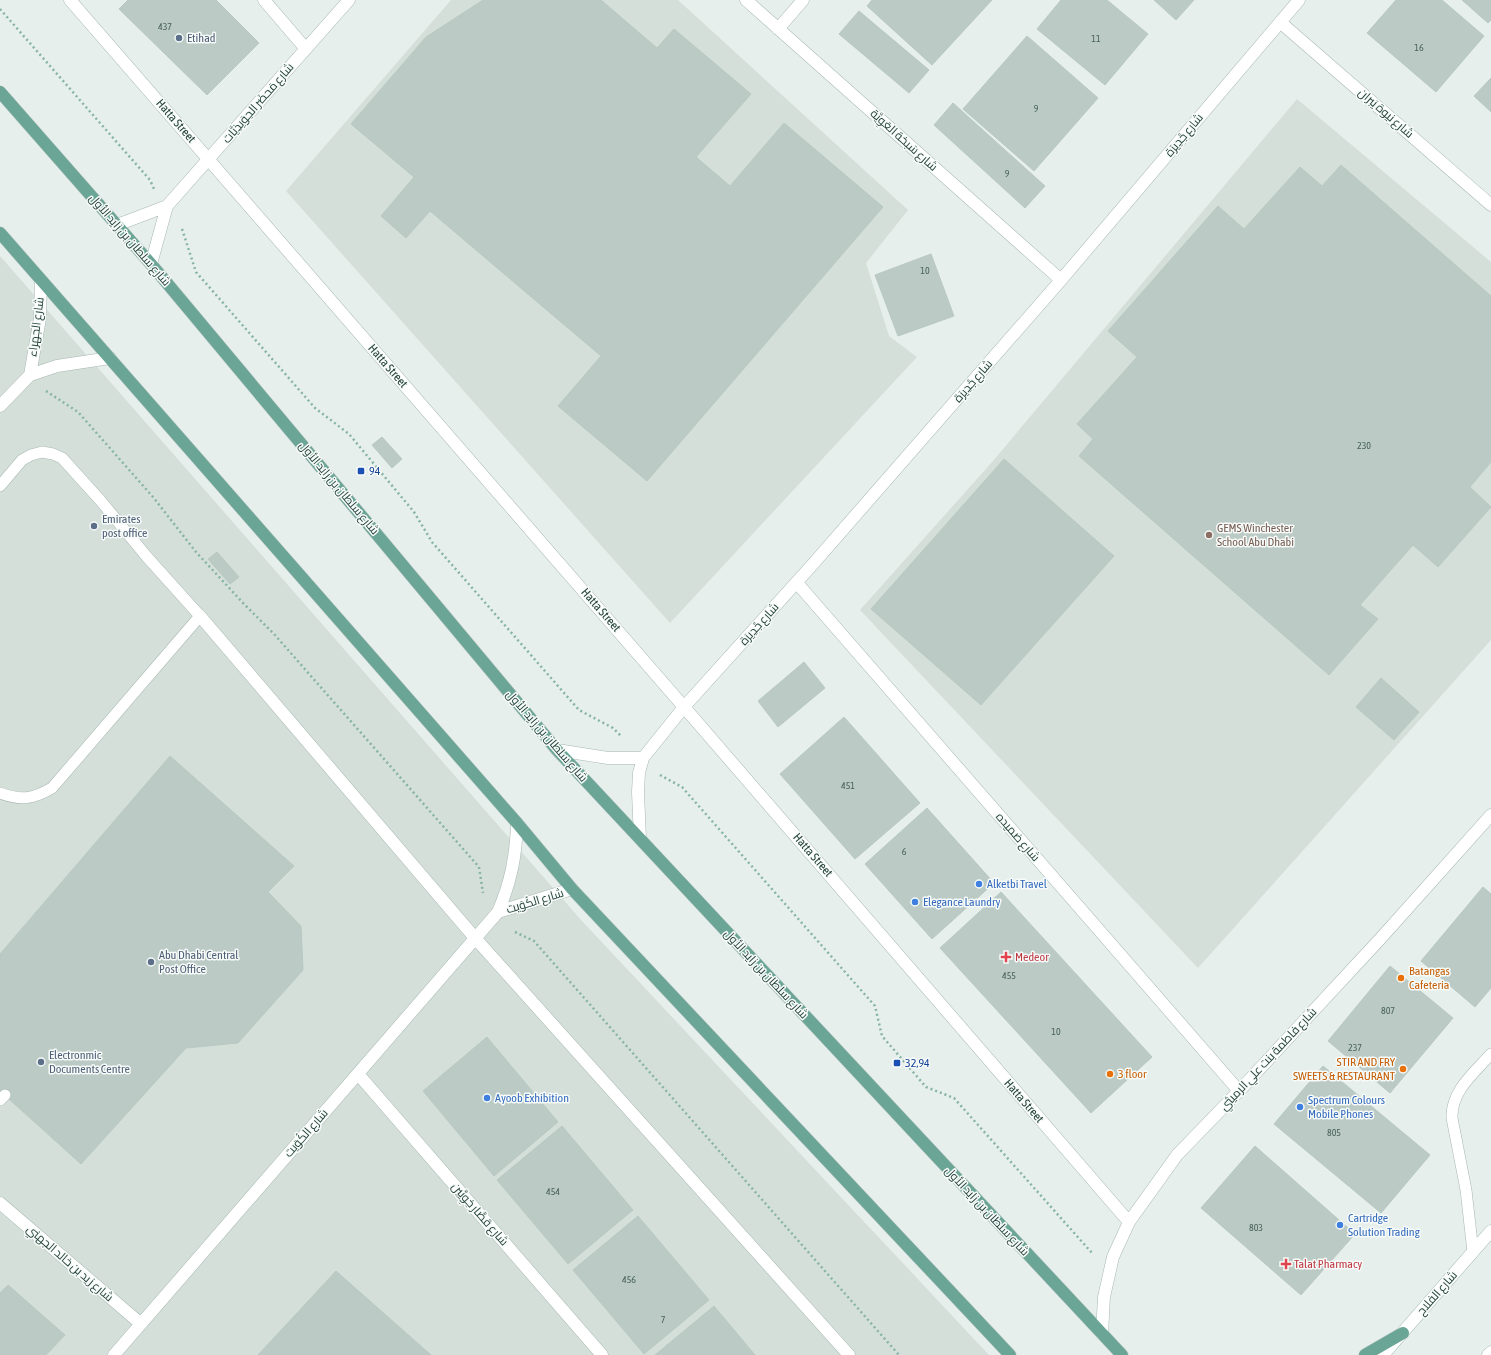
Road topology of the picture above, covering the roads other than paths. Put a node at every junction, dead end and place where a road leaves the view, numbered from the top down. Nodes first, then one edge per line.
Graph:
1 (70, 0) edge
2 (264, 0) edge
3 (349, 0) edge
4 (746, 0) edge
5 (803, 0) edge
6 (1299, 0) edge
7 (1280, 22) junction
8 (778, 29) junction
9 (306, 49) junction
10 (0, 92) edge
11 (209, 159) junction
12 (1491, 205) edge
13 (167, 206) junction
14 (117, 225) junction
15 (0, 233) edge
16 (151, 264) junction
17 (41, 280) junction
18 (1061, 280) junction
19 (110, 358) junction
20 (30, 375) junction
21 (0, 406) edge
22 (0, 486) edge
23 (796, 583) junction
24 (200, 616) junction
25 (684, 707) junction
26 (557, 750) junction
27 (642, 758) junction
28 (0, 793) edge
29 (1491, 815) edge
30 (517, 823) junction
31 (640, 839) junction
32 (572, 889) junction
33 (498, 912) junction
34 (475, 938) junction
35 (1491, 1054) edge
36 (358, 1074) junction
37 (1239, 1091) junction
38 (0, 1203) edge
39 (1129, 1222) junction
40 (1491, 1232) edge
41 (1473, 1252) junction
42 (141, 1324) junction
43 (1403, 1332) junction
44 (1102, 1334) junction
45 (1491, 1352) edge
46 (114, 1355) edge
47 (602, 1355) edge
48 (849, 1355) edge
49 (1010, 1355) edge
50 (1122, 1355) edge
51 (1365, 1355) edge
52 (1383, 1355) edge
53 (1488, 1355) edge

1 - 11 street, Hatta Street
2 - 9 street
3 - 9 street, شارع مَحضَر الحِوَيذِيَّات
4 - 8 street, شارع سَبخة العَوِيَّة
5 - 8 street
6 - 7 street, شارع جْدِيرَة
7 - 12 street, شارع نيوة يَبران
7 - 18 street, شارع جْدِيرَة
8 - 18 street, شارع سَبخة العَوِيَّة
9 - 11 street, شارع مَحضَر الحِوَيذِيَّات
10 - 14 main road, شارع سلطان بن زايد الأول
11 - 13 street, شارع مَحضَر الحِوَيذِيَّات
11 - 25 street, Hatta Street
13 - 14 street, شارع مَحضَر الحِوَيذِيَّات
13 - 16 street, شارع مَحضَر الحِوَيذِيَّات
14 - 16 main road, شارع سلطان بن زايد الأول
15 - 17 main road
16 - 26 main road, شارع سلطان بن زايد الأول
17 - 19 main road
17 - 20 street, شارع الجهراء
18 - 23 street, شارع جْدِيرَة
19 - 20 street, شارع الجهراء
19 - 30 main road
20 - 21 street, شارع الجهراء
22 - 24 lane
23 - 25 street, شارع جْدِيرَة
23 - 37 street, شارع ضميده
24 - 28 lane
24 - 34 street
25 - 27 street, شارع جْدِيرَة
25 - 39 street, Hatta Street
26 - 27 street
26 - 31 main road, شارع سلطان بن زايد الأول
27 - 31 street
29 - 37 street, شارع فاطمة بنت علي الرميثي
30 - 32 main road
30 - 33 street, شارع الكُوَيت
31 - 44 main road, شارع سلطان بن زايد الأول
32 - 33 street, شارع الكُوَيت
32 - 49 main road
33 - 34 street, شارع الكُوَيت
34 - 36 street, شارع الكُوَيت
34 - 48 street
35 - 41 lane
36 - 42 street, شارع الكُوَيت
36 - 47 street, شارع قصَّار خِوِيَّين
37 - 39 street, شارع فاطمة بنت علي الرميثي
38 - 42 street, شارع زيد بن خالد الجهني
39 - 44 street, شارع فاطمة بنت علي الرميثي
40 - 41 street, شارع الفلاح
41 - 43 street, شارع الفلاح
42 - 46 street, شارع الكُوَيت
43 - 51 main road
43 - 52 street, شارع الفلاح
44 - 50 main road, شارع سلطان بن زايد الأول
45 - 53 street

